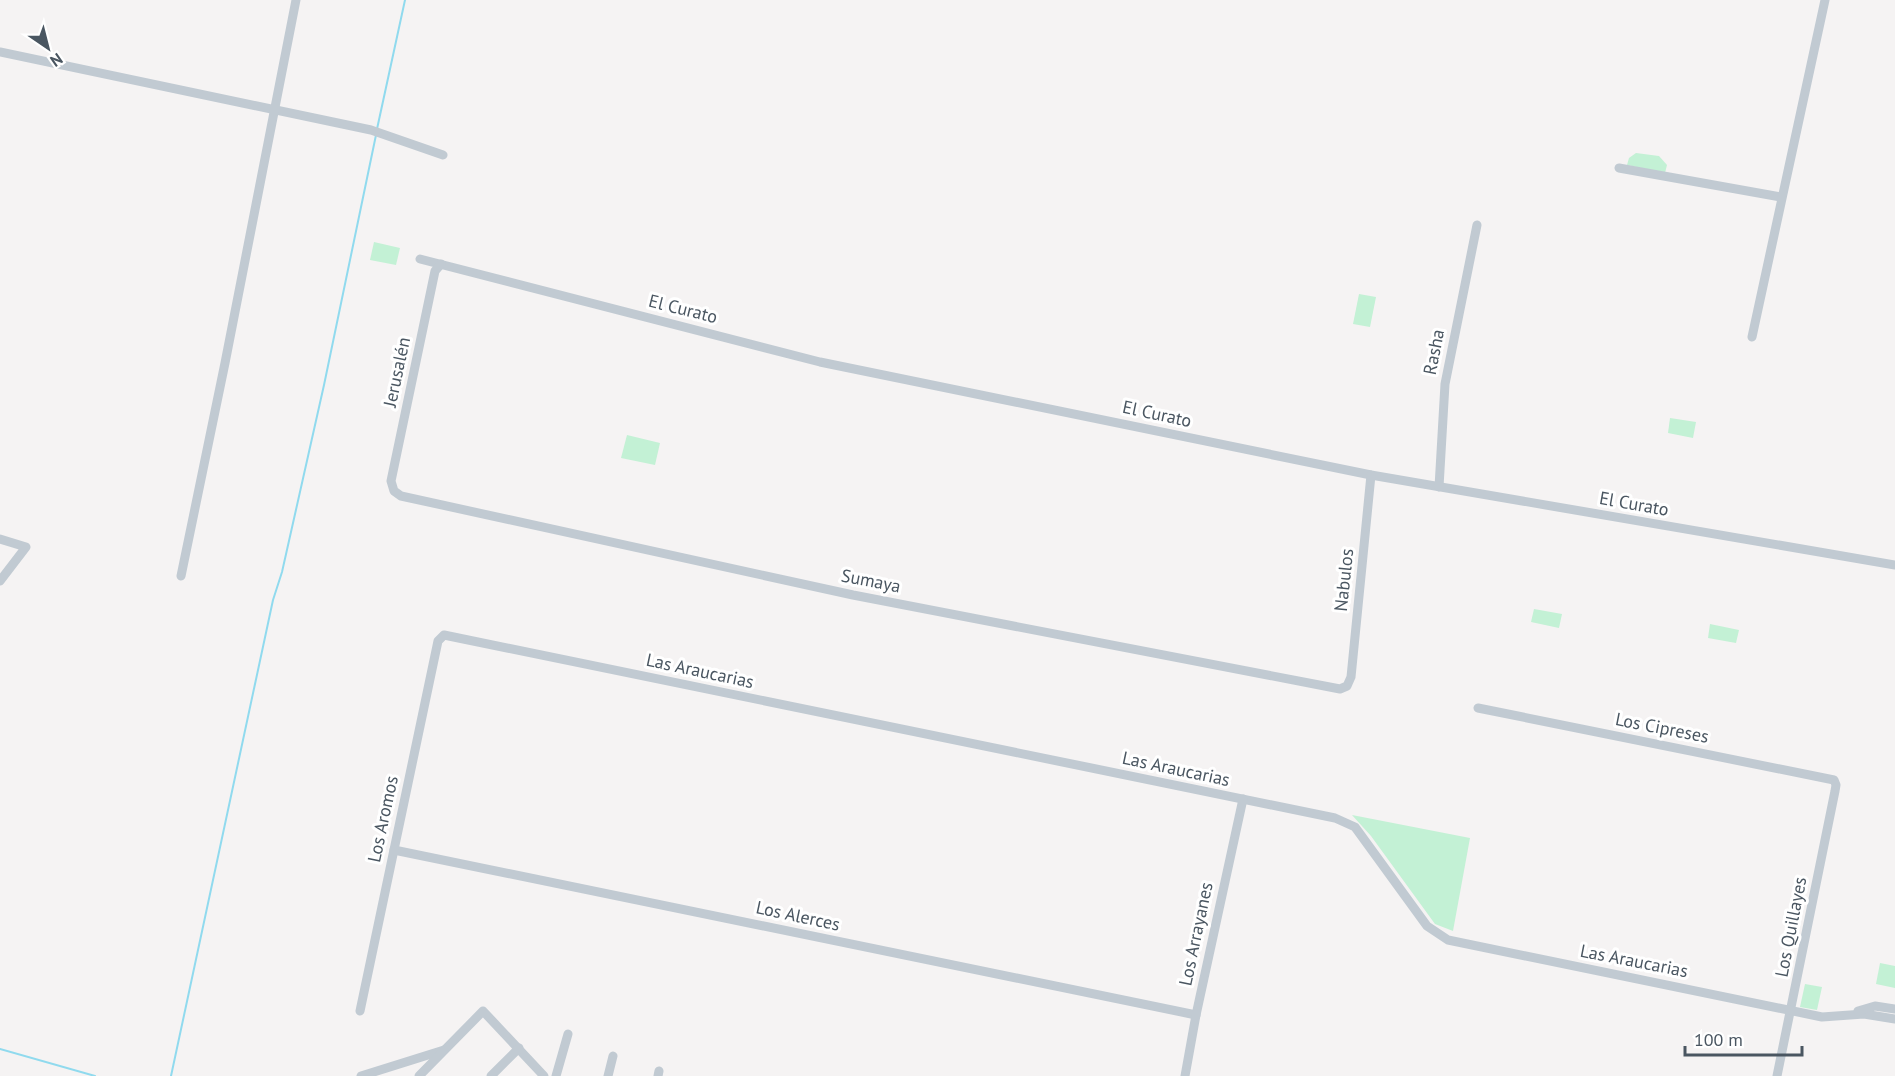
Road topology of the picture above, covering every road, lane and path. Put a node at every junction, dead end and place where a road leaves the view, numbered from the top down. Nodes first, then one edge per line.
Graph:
1 (296, 0) edge
2 (1825, 0) edge
3 (0, 52) edge
4 (275, 109) junction
5 (443, 155) dead end
6 (1619, 168) dead end
7 (1781, 197) junction
8 (1477, 225) dead end
9 (420, 259) dead end
10 (441, 264) junction
11 (1752, 337) dead end
12 (1371, 475) junction
13 (1439, 488) junction
14 (392, 489) joint
15 (0, 539) edge
16 (1895, 565) edge
17 (181, 576) dead end
18 (0, 581) edge
19 (442, 636) joint
20 (1347, 686) joint
21 (1478, 708) dead end
22 (1836, 785) joint
23 (1243, 799) junction
24 (394, 849) junction
25 (1895, 1009) edge
26 (1791, 1010) junction
27 (360, 1011) dead end
28 (1850, 1014) junction
29 (1196, 1015) junction
30 (1895, 1019) edge
31 (568, 1034) dead end
32 (519, 1048) junction
33 (446, 1049) junction
34 (613, 1056) dead end
35 (361, 1076) edge
36 (419, 1076) edge
37 (491, 1076) edge
38 (544, 1076) edge
39 (556, 1076) edge
40 (608, 1076) edge
41 (1185, 1076) edge
42 (1777, 1076) edge

1 - 4 street
2 - 7 street
3 - 4 street
4 - 5 street
4 - 17 street
6 - 7 street
7 - 11 street
8 - 13 street, Rasha
9 - 10 street, El Curato
10 - 12 street, El Curato
10 - 14 street, Jerusalén
12 - 13 street, El Curato
12 - 20 street, Nabulos
13 - 16 street, El Curato
14 - 20 street, Sumaya
15 - 18 street
19 - 23 street, Las Araucarias
19 - 24 street, Los Aromos
21 - 22 street, Los Cipreses
22 - 26 street, Los Quillayes
23 - 26 street, Las Araucarias
23 - 29 street, Los Arrayanes
24 - 27 street, Los Aromos
24 - 29 street, Los Alerces
25 - 28 street, Las Araucarias
26 - 28 street, Las Araucarias
26 - 42 street, Los Quillayes
28 - 30 street, Las Araucarias
29 - 41 street, Los Arrayanes
31 - 39 street
32 - 33 street
32 - 37 street
32 - 38 street
33 - 35 street
33 - 36 street
34 - 40 street

